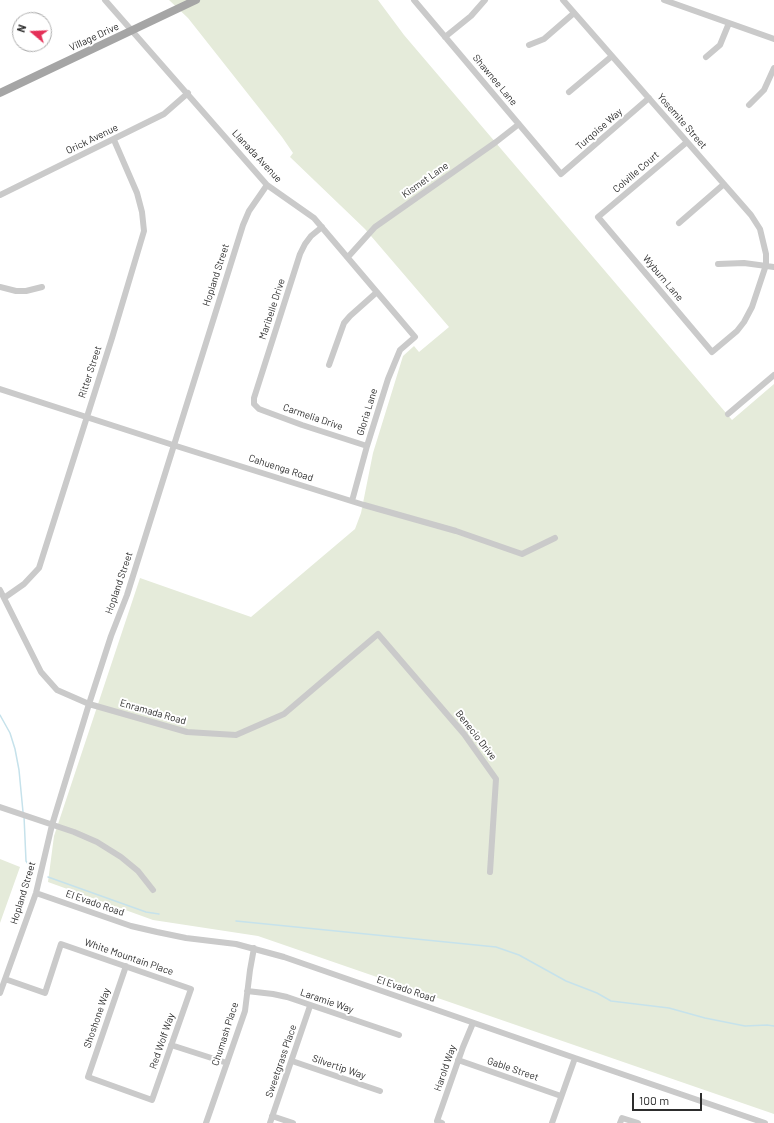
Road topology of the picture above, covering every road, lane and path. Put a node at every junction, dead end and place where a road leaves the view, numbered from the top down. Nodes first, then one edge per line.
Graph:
1 (105, 0) edge
2 (196, 0) edge
3 (414, 0) edge
4 (485, 0) edge
5 (562, 0) edge
6 (664, 0) edge
7 (574, 13) junction
8 (729, 23) junction
9 (132, 30) junction
10 (445, 37) junction
11 (774, 39) edge
12 (530, 45) dead end
13 (612, 56) junction
14 (706, 56) dead end
15 (774, 68) edge
16 (0, 92) edge
17 (569, 92) dead end
18 (188, 93) junction
19 (649, 98) junction
20 (749, 105) dead end
21 (519, 124) junction
22 (114, 140) junction
23 (687, 142) junction
24 (561, 174) joint
25 (724, 184) junction
26 (267, 185) junction
27 (0, 195) edge
28 (598, 217) joint
29 (679, 222) dead end
30 (322, 228) junction
31 (348, 257) junction
32 (718, 264) dead end
33 (766, 265) junction
34 (774, 267) edge
35 (0, 287) edge
36 (42, 287) dead end
37 (377, 292) junction
38 (415, 337) joint
39 (329, 365) dead end
40 (774, 375) edge
41 (0, 390) edge
42 (254, 404) joint
43 (728, 414) dead end
44 (86, 416) junction
45 (173, 445) junction
46 (367, 446) junction
47 (352, 501) junction
48 (555, 538) dead end
49 (0, 590) edge
50 (4, 598) junction
51 (378, 634) joint
52 (89, 704) junction
53 (0, 807) edge
54 (52, 825) junction
55 (490, 872) dead end
56 (153, 890) dead end
57 (36, 893) junction
58 (254, 948) junction
59 (126, 966) junction
60 (5, 979) junction
61 (191, 989) joint
62 (247, 991) junction
63 (0, 993) edge
64 (310, 1006) junction
65 (473, 1023) junction
66 (399, 1036) dead end
67 (171, 1045) junction
68 (574, 1058) junction
69 (458, 1060) junction
70 (292, 1061) junction
71 (227, 1063) junction
72 (380, 1091) dead end
73 (561, 1096) junction
74 (152, 1100) joint
75 (272, 1116) junction
76 (621, 1120) edge
77 (440, 1122) edge
78 (206, 1123) edge
79 (270, 1123) edge
80 (293, 1123) edge
81 (552, 1123) edge
82 (638, 1123) edge
83 (765, 1123) edge

1 - 9 street, Llanada Avenue
2 - 9 main road, Village Drive
3 - 10 street, Shawnee Lane
4 - 10 street
5 - 7 street, Yosemite Street
6 - 8 street
7 - 12 street
7 - 13 street, Yosemite Street
8 - 11 street
8 - 14 street
9 - 16 main road, Village Drive
9 - 18 street, Llanada Avenue
10 - 21 street, Shawnee Lane
13 - 17 street
13 - 19 street, Yosemite Street
15 - 20 street
18 - 22 street, Orick Avenue
18 - 26 street, Llanada Avenue
19 - 23 street, Yosemite Street
19 - 24 street, Turqoise Way
21 - 24 street, Shawnee Lane
21 - 31 street, Kismet Lane
22 - 27 street, Orick Avenue
22 - 44 street, Ritter Street
23 - 25 street, Yosemite Street
23 - 28 street, Colville Court
25 - 29 street
25 - 33 street, Yosemite Street
26 - 30 street, Llanada Avenue
26 - 45 street, Hopland Street
28 - 33 street, Wyburn Lane
30 - 31 street, Llanada Avenue
30 - 42 street, Maribelle Drive
31 - 37 street, Llanada Avenue
32 - 33 street
33 - 34 street
35 - 36 street
37 - 38 street, Llanada Avenue
37 - 39 street
38 - 46 street, Gloria Lane
40 - 43 street
41 - 44 street, Cahuenga Road
42 - 46 street, Carmelia Drive
44 - 45 street, Cahuenga Road
44 - 50 street, Ritter Street
45 - 47 street, Cahuenga Road
45 - 52 street, Hopland Street
46 - 47 street, Gloria Lane
47 - 48 street, Cahuenga Road
49 - 50 street, Enramada Road
50 - 52 street, Enramada Road
51 - 52 street, Enramada Road
51 - 55 street, Benecio Drive
52 - 54 street, Hopland Street
53 - 54 street
54 - 56 street
54 - 57 street, Hopland Street
57 - 58 street, El Evado Road
57 - 60 street, Hopland Street
58 - 62 street, Chumash Place
58 - 65 street, El Evado Road
59 - 60 street, White Mountain Place
59 - 61 street, White Mountain Place
59 - 74 street, Shoshone Way
60 - 63 street, Hopland Street
61 - 67 street, Red Wolf Way
62 - 64 street, Laramie Way
62 - 71 street, Chumash Place
64 - 66 street, Laramie Way
64 - 70 street, Sweetgrass Place
65 - 68 street, El Evado Road
65 - 69 street, Harold Way
67 - 71 street
67 - 74 street, Red Wolf Way
68 - 73 street
68 - 83 street, El Evado Road
69 - 73 street, Gable Street
69 - 77 street, Harold Way
70 - 72 street, Silvertip Way
70 - 75 street, Sweetgrass Place
71 - 78 street, Chumash Place
73 - 81 street
75 - 79 street, Sweetgrass Place
75 - 80 street
76 - 82 street

